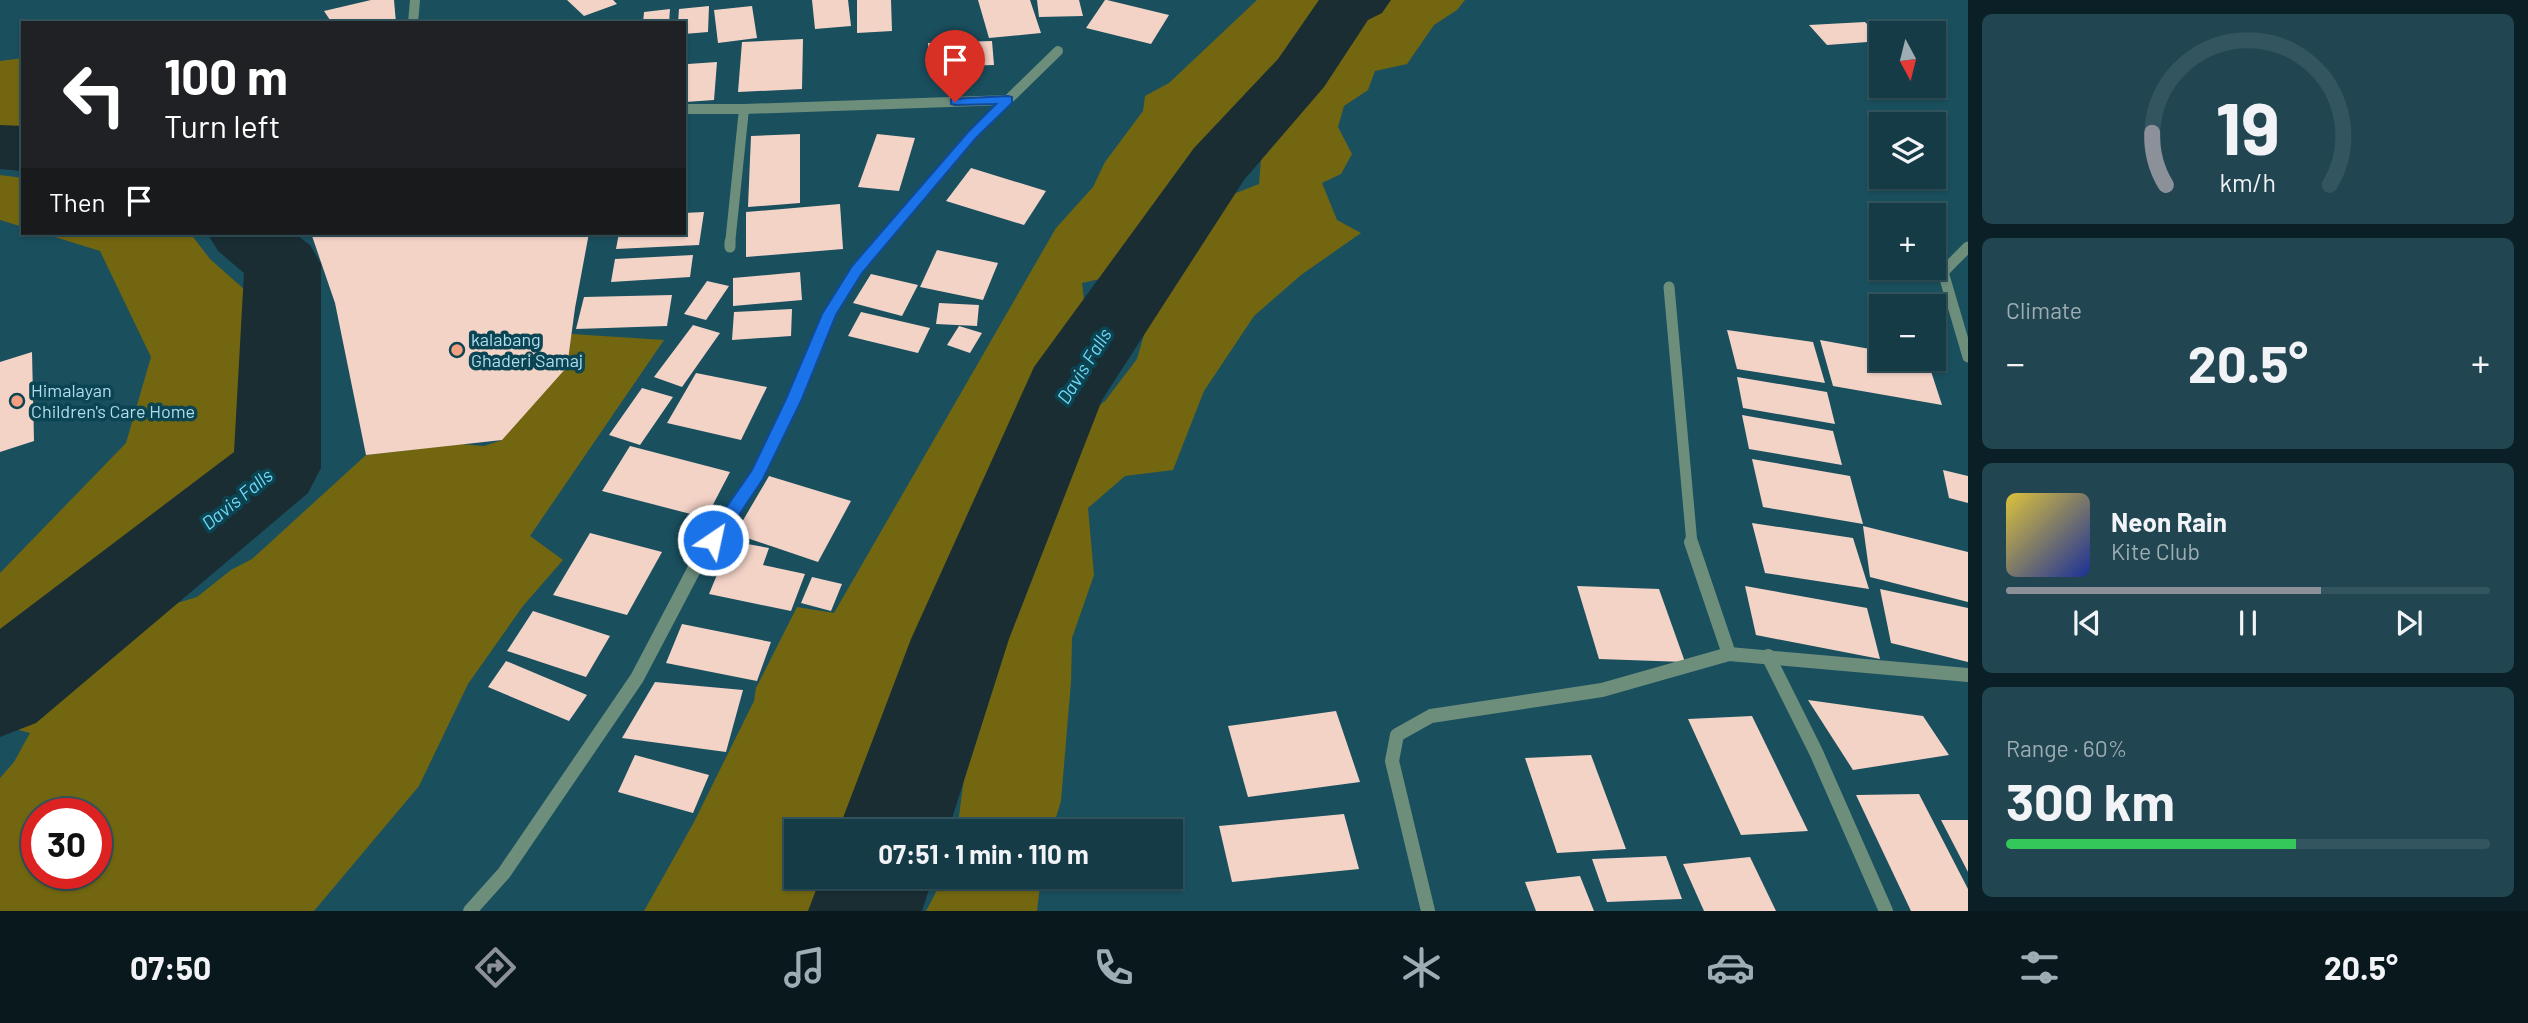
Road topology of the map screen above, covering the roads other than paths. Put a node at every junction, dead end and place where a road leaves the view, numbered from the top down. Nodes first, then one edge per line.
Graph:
1 (415, 0) edge
2 (413, 21) edge
3 (1058, 51) dead end
4 (1008, 100) junction
5 (686, 109) edge
6 (744, 109) junction
7 (730, 247) dead end
8 (1968, 247) edge
9 (1669, 287) dead end
10 (1968, 357) edge
11 (1729, 654) junction
12 (1768, 656) junction
13 (1968, 675) edge
14 (470, 911) edge
15 (1428, 911) edge
16 (1886, 911) edge

1 - 2 street
3 - 4 street
4 - 6 street
4 - 14 street
5 - 6 street
6 - 7 street
8 - 10 street
9 - 11 street
11 - 12 street
11 - 15 street
12 - 13 street
12 - 16 street

